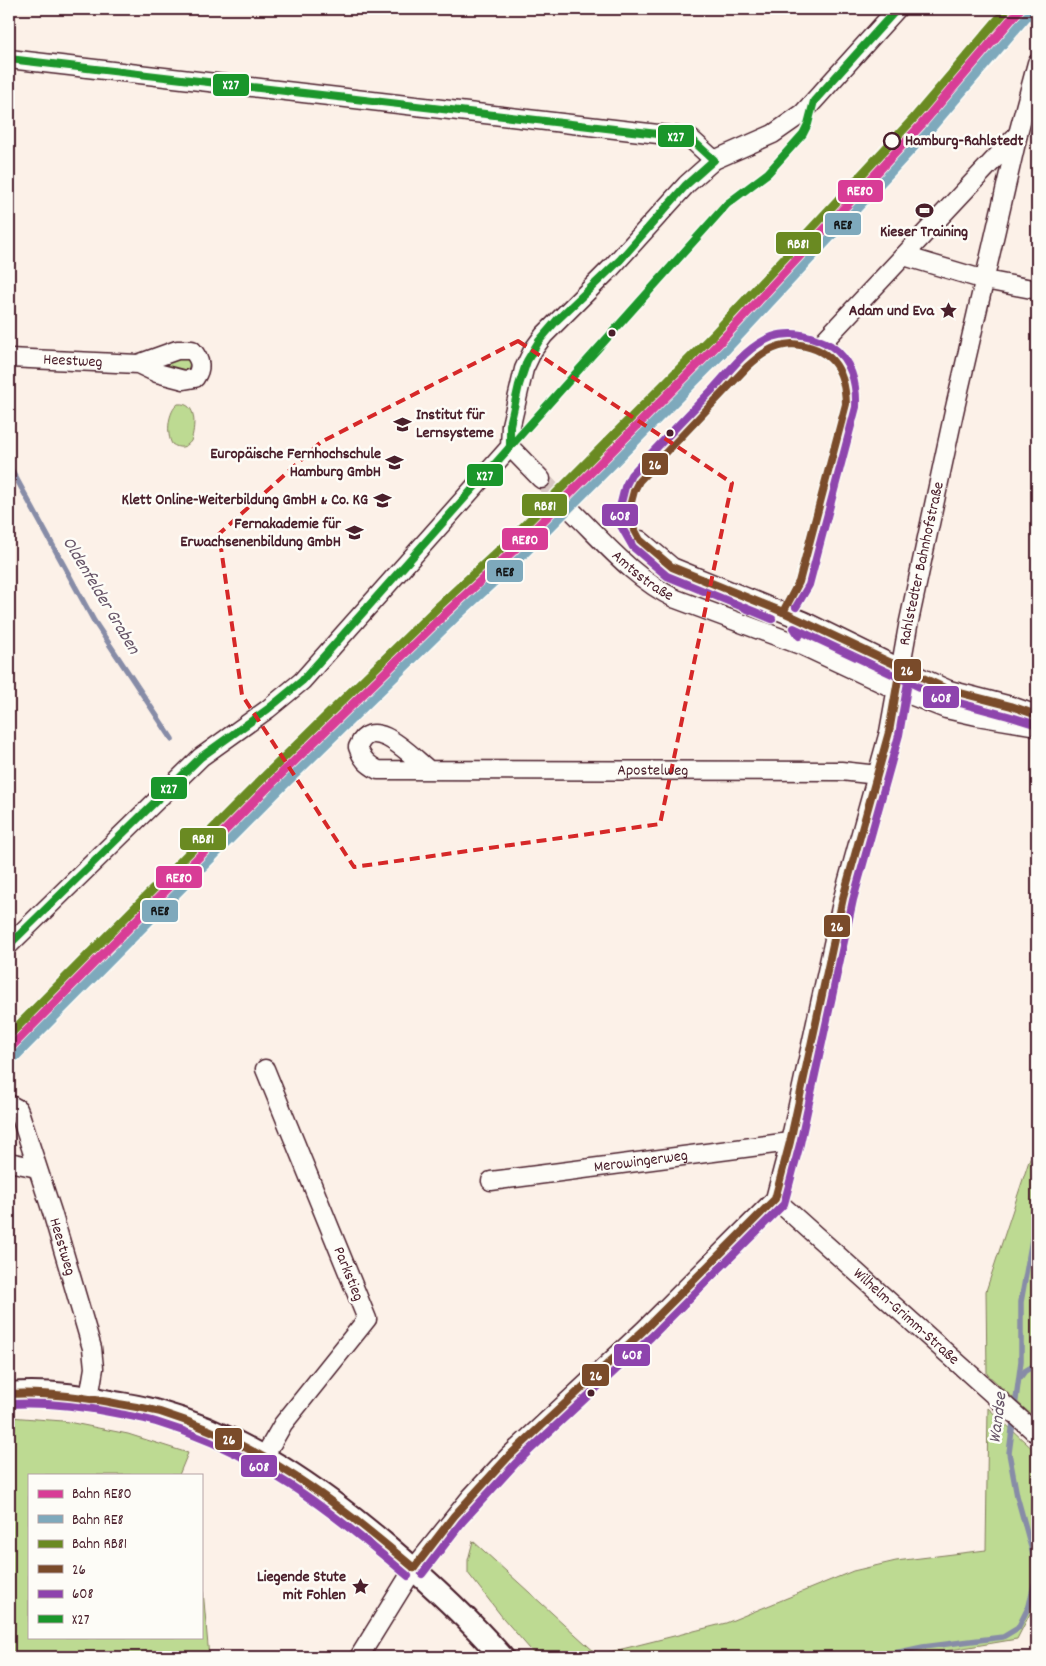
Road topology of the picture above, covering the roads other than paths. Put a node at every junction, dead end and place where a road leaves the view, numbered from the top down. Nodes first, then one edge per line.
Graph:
1 (897, 9) edge
2 (9, 59) edge
3 (1037, 66) edge
4 (1018, 134) junction
5 (714, 160) junction
6 (904, 256) junction
7 (985, 280) junction
8 (1037, 290) edge
9 (820, 345) dead end
10 (9, 358) edge
11 (138, 364) dead end
12 (510, 447) junction
13 (541, 479) tunnel mouth
14 (570, 509) tunnel mouth
15 (640, 540) dead end
16 (785, 628) junction
17 (900, 668) junction
18 (896, 690) junction
19 (1037, 715) edge
20 (1037, 726) edge
21 (428, 770) dead end
22 (878, 775) junction
23 (9, 945) edge
24 (265, 1069) dead end
25 (9, 1104) edge
26 (790, 1142) junction
27 (9, 1162) edge
28 (37, 1168) junction
29 (491, 1181) dead end
30 (775, 1199) junction
31 (9, 1394) edge
32 (89, 1398) junction
33 (1037, 1434) edge
34 (264, 1457) junction
35 (414, 1568) junction
36 (359, 1657) edge
37 (502, 1657) edge

1 - 5 street
2 - 5 street
3 - 4 street, Rahlstedter Bahnhofstraße
4 - 6 street
4 - 7 street, Rahlstedter Bahnhofstraße
5 - 12 street
6 - 7 street
6 - 9 street
7 - 8 street
7 - 17 street, Rahlstedter Bahnhofstraße
10 - 11 street, Heestweg
12 - 13 street
12 - 23 street
14 - 16 street, Amtsstraße
15 - 16 street
16 - 17 street
16 - 18 street, Amtsstraße
17 - 18 street, Rahlstedter Bahnhofstraße
17 - 19 street
18 - 20 street, Amtsstraße
18 - 22 street, Rahlstedter Bahnhofstraße
21 - 22 street, Apostelweg
22 - 26 street, Rahlstedter Bahnhofstraße
24 - 34 street, Parkstieg
25 - 28 street, Heestweg
26 - 29 street, Merowingerweg
26 - 30 street, Rahlstedter Bahnhofstraße
27 - 28 street
28 - 32 street, Heestweg
30 - 33 street, Wilhelm-Grimm-Straße
30 - 35 street
31 - 32 main road
32 - 34 main road
34 - 35 main road
35 - 36 street
35 - 37 main road

